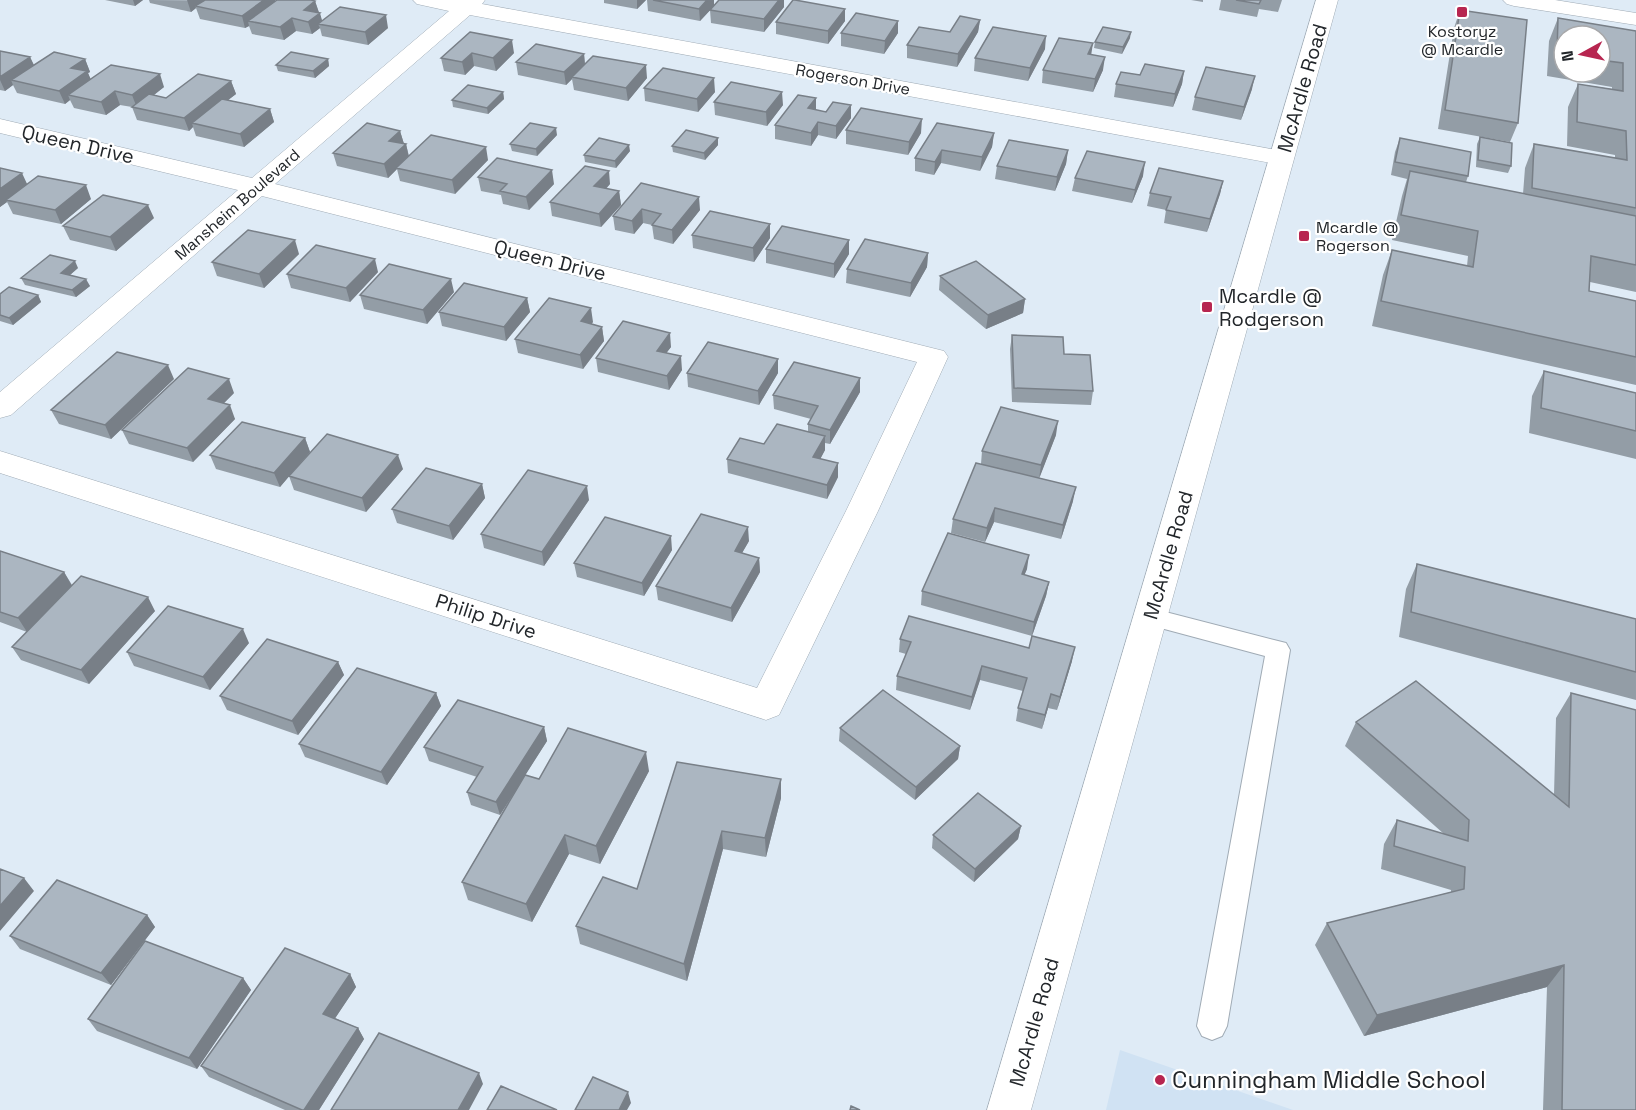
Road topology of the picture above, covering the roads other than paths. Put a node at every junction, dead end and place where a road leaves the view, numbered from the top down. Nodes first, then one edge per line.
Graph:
1 (424, 0) edge
2 (1327, 0) edge
3 (1514, 0) edge
4 (469, 4) edge
5 (1636, 19) edge
6 (0, 126) edge
7 (1282, 158) junction
8 (257, 187) junction
9 (0, 408) edge
10 (0, 462) edge
11 (862, 511) joint
12 (1150, 616) junction
13 (1212, 1026) dead end
14 (1009, 1110) edge

1 - 4 street, Rogerson Drive
2 - 7 street, McArdle Road
3 - 5 street
4 - 7 street, Rogerson Drive
4 - 8 street, Mansheim Boulevard
6 - 8 street, Queen Drive
7 - 12 street, McArdle Road
8 - 9 street, Mansheim Boulevard
8 - 11 street, Queen Drive
10 - 11 street, Philip Drive
12 - 13 lane
12 - 14 street, McArdle Road

